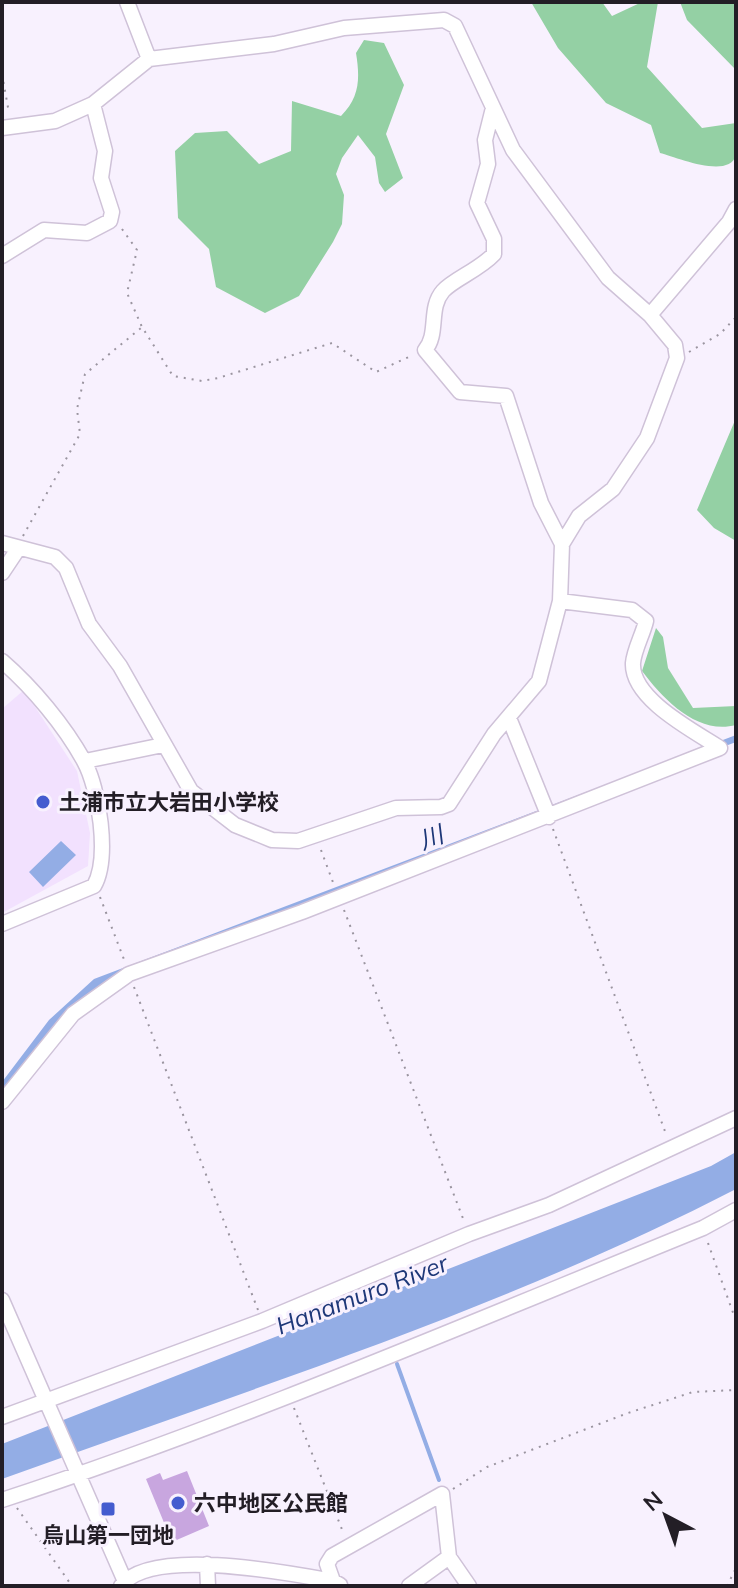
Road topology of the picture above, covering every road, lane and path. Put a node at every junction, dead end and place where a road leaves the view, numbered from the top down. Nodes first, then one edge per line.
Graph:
1 (127, 2) edge
2 (149, 59) junction
3 (2, 74) edge
4 (93, 104) junction
5 (493, 108) junction
6 (6, 127) edge
7 (736, 209) edge
8 (111, 216) junction
9 (2, 256) edge
10 (650, 315) junction
11 (736, 317) edge
12 (142, 327) junction
13 (425, 350) junction
14 (677, 358) junction
15 (2, 543) edge
16 (562, 544) junction
17 (18, 549) junction
18 (2, 573) edge
19 (560, 601) junction
20 (2, 661) edge
21 (509, 718) junction
22 (163, 745) junction
23 (85, 761) junction
24 (549, 817) junction
25 (317, 837) junction
26 (94, 886) junction
27 (339, 898) junction
28 (2, 924) edge
29 (129, 974) junction
30 (2, 1102) edge
31 (736, 1118) edge
32 (672, 1151) junction
33 (736, 1210) edge
34 (703, 1228) junction
35 (469, 1234) junction
36 (2, 1300) edge
37 (262, 1321) junction
38 (736, 1321) edge
39 (736, 1390) edge
40 (289, 1395) junction
41 (49, 1402) junction
42 (2, 1417) edge
43 (80, 1471) junction
44 (442, 1494) junction
45 (6, 1498) edge
46 (348, 1546) junction
47 (449, 1557) junction
48 (207, 1564) junction
49 (736, 1568) edge
50 (337, 1583) edge
51 (124, 1584) edge
52 (72, 1586) edge
53 (208, 1586) edge
54 (409, 1586) edge
55 (469, 1586) edge
56 (727, 1586) edge

1 - 2 street
2 - 4 street
2 - 5 street
3 - 6 path
4 - 6 street
4 - 8 street
5 - 10 street
5 - 13 street
7 - 10 street
8 - 9 street
8 - 12 path
10 - 14 street
11 - 14 path
12 - 13 path
12 - 17 path
13 - 16 street
14 - 16 street
15 - 17 street
16 - 19 street
17 - 18 street
17 - 22 street
19 - 21 street
19 - 24 street
20 - 23 street
21 - 24 street
21 - 25 street
22 - 23 street
22 - 25 street
23 - 26 street
24 - 27 street
24 - 32 path
25 - 27 path
26 - 28 street
26 - 29 path
27 - 29 street
27 - 35 path
29 - 30 street
29 - 37 path
31 - 32 street
32 - 35 street
33 - 34 street
34 - 38 path
34 - 40 street
35 - 37 street
36 - 41 street
37 - 41 street
39 - 44 path
40 - 43 street
40 - 46 path
41 - 42 street
41 - 43 street
43 - 45 street
43 - 51 street
44 - 46 street
44 - 47 street
45 - 52 path
46 - 50 street
47 - 54 street
47 - 55 street
48 - 50 street
48 - 51 street
48 - 53 street
49 - 56 path

